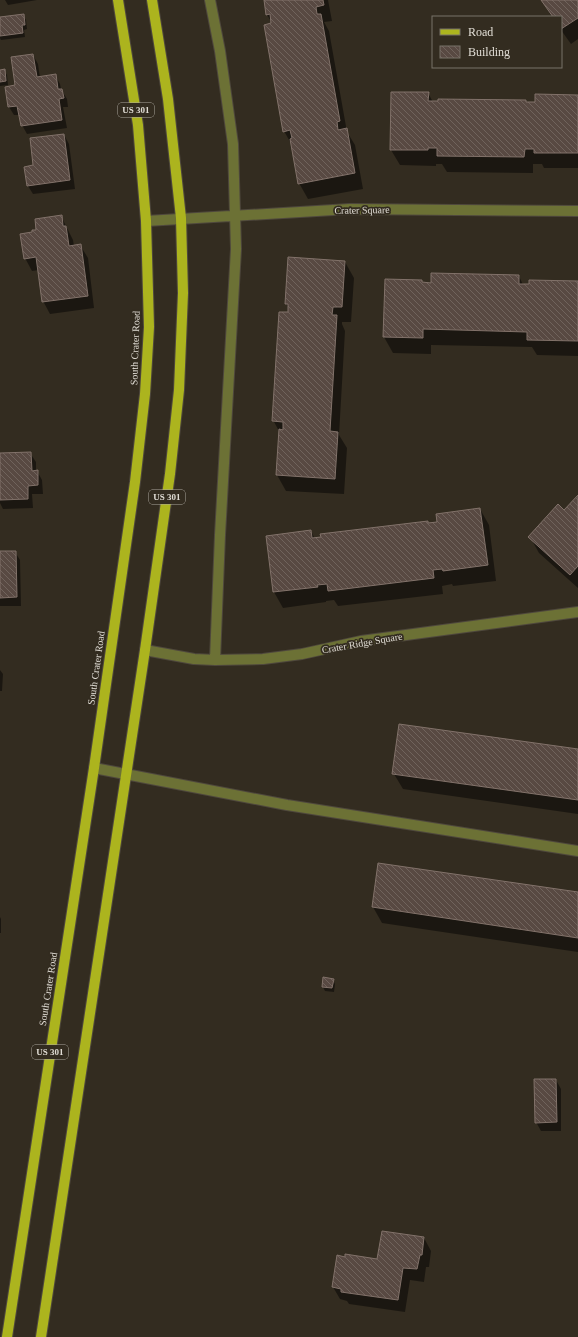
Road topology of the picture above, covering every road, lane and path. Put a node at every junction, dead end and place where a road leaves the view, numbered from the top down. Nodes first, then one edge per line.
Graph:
1 (118, 0) edge
2 (152, 0) edge
3 (210, 0) edge
4 (578, 211) edge
5 (236, 217) junction
6 (181, 218) junction
7 (146, 222) junction
8 (578, 612) edge
9 (145, 650) junction
10 (215, 660) junction
11 (94, 768) junction
12 (126, 774) junction
13 (578, 850) edge
14 (7, 1337) edge
15 (41, 1337) edge

1 - 7 main road, South Crater Road / US 301
2 - 6 main road, US 301
3 - 5 street
4 - 5 street, Crater Square
5 - 6 street, Crater Square
5 - 10 street
6 - 7 street, Crater Square
6 - 9 main road, US 301
7 - 11 main road, South Crater Road / US 301
8 - 10 street, Crater Ridge Square
9 - 10 street, Crater Ridge Square
9 - 12 main road, US 301
11 - 12 street
11 - 14 main road, South Crater Road / US 301
12 - 13 street
12 - 15 main road, US 301

